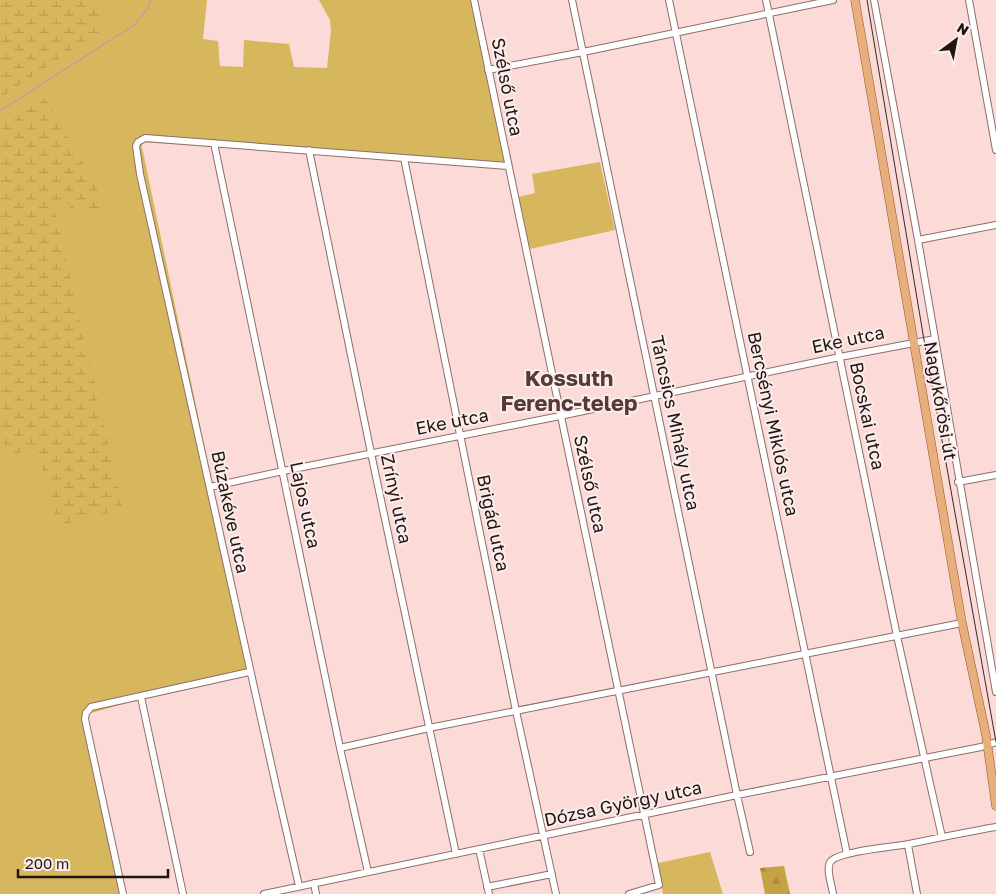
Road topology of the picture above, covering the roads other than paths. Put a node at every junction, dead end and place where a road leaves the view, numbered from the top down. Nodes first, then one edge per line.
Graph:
1 (474, 0) edge
2 (572, 0) edge
3 (669, 0) edge
4 (766, 0) edge
5 (832, 0) edge
6 (855, 0) edge
7 (874, 0) edge
8 (970, 0) edge
9 (769, 14) junction
10 (676, 32) junction
11 (583, 52) junction
12 (488, 70) junction
13 (214, 143) junction
14 (309, 150) junction
15 (996, 150) edge
16 (404, 158) junction
17 (508, 166) junction
18 (996, 225) edge
19 (918, 240) junction
20 (935, 338) junction
21 (914, 342) junction
22 (840, 357) junction
23 (748, 377) junction
24 (654, 396) junction
25 (560, 416) junction
26 (460, 435) junction
27 (371, 453) junction
28 (283, 470) junction
29 (996, 475) edge
30 (958, 482) junction
31 (210, 487) junction
32 (962, 624) junction
33 (897, 636) junction
34 (805, 654) junction
35 (249, 672) junction
36 (712, 673) junction
37 (618, 692) junction
38 (996, 692) edge
39 (141, 697) junction
40 (516, 711) junction
41 (429, 728) junction
42 (996, 742) edge
43 (988, 744) junction
44 (340, 748) junction
45 (925, 758) junction
46 (831, 777) junction
47 (737, 796) junction
48 (996, 806) edge
49 (644, 815) junction
50 (996, 827) edge
51 (545, 836) junction
52 (942, 837) junction
53 (908, 845) junction
54 (479, 849) junction
55 (750, 852) dead end
56 (456, 854) junction
57 (847, 854) junction
58 (368, 872) junction
59 (552, 874) junction
60 (314, 883) junction
61 (299, 886) junction
62 (488, 891) edge
63 (123, 894) edge
64 (183, 894) edge
65 (264, 894) edge
66 (316, 894) edge
67 (556, 894) edge
68 (629, 894) edge
69 (833, 894) edge
70 (917, 894) edge

1 - 12 street, Szélső utca
2 - 11 street, Táncsics Mihály utca
3 - 10 street, Bercsényi Miklós utca
4 - 9 street, Bocskai utca
5 - 9 street
6 - 21 main road, Nagykőrösi út
7 - 19 street
8 - 15 street
9 - 10 street
9 - 22 street, Bocskai utca
10 - 11 street
10 - 23 street, Bercsényi Miklós utca
11 - 12 street
11 - 24 street, Táncsics Mihály utca
12 - 17 street, Szélső utca
13 - 14 street
13 - 28 street, Lajos utca
13 - 31 street, Búzakéve utca
14 - 16 street
14 - 27 street, Zrínyi utca
16 - 17 street
16 - 26 street, Brigád utca
17 - 25 street, Szélső utca
18 - 19 street
19 - 20 street
20 - 21 street, Eke utca
20 - 30 street
21 - 22 street, Eke utca
21 - 32 main road, Nagykőrösi út
22 - 23 street, Eke utca
22 - 33 street, Bocskai utca
23 - 24 street, Eke utca
23 - 34 street, Bercsényi Miklós utca
24 - 25 street, Eke utca
24 - 36 street, Táncsics Mihály utca
25 - 26 street, Eke utca
25 - 37 street, Szélső utca
26 - 27 street, Eke utca
26 - 40 street, Brigád utca
27 - 28 street, Eke utca
27 - 41 street, Zrínyi utca
28 - 31 street, Eke utca
28 - 44 street, Lajos utca
29 - 30 street
30 - 38 street
31 - 35 street, Búzakéve utca
32 - 33 street
32 - 43 main road, Nagykőrösi út
33 - 34 street
33 - 45 street, Bocskai utca
34 - 36 street
34 - 46 street, Bercsényi Miklós utca
35 - 39 street
35 - 61 street, Búzakéve utca
36 - 37 street
36 - 47 street, Táncsics Mihály utca
37 - 40 street
37 - 49 street, Szélső utca
39 - 63 street
39 - 64 street
40 - 41 street
40 - 51 street, Brigád utca
41 - 44 street
41 - 56 street, Zrínyi utca
42 - 43 street, Dózsa György utca
43 - 45 street, Dózsa György utca
43 - 48 main road, Nagykőrösi út
44 - 58 street, Lajos utca
45 - 46 street, Dózsa György utca
45 - 52 street, Bocskai utca
46 - 47 street, Dózsa György utca
46 - 57 street, Bercsényi Miklós utca
47 - 49 street, Dózsa György utca
47 - 55 street, Táncsics Mihály utca
49 - 51 street, Dózsa György utca
49 - 68 street, Szélső utca
50 - 52 street
51 - 54 street, Dózsa György utca
51 - 59 street, Brigád utca
52 - 53 street
53 - 57 street
53 - 70 street
54 - 56 street, Dózsa György utca
54 - 62 street
56 - 58 street, Dózsa György utca
57 - 69 street
58 - 60 street, Dózsa György utca
59 - 62 street
59 - 67 street, Brigád utca
60 - 61 street, Dózsa György utca
60 - 66 street
61 - 65 street, Dózsa György utca

